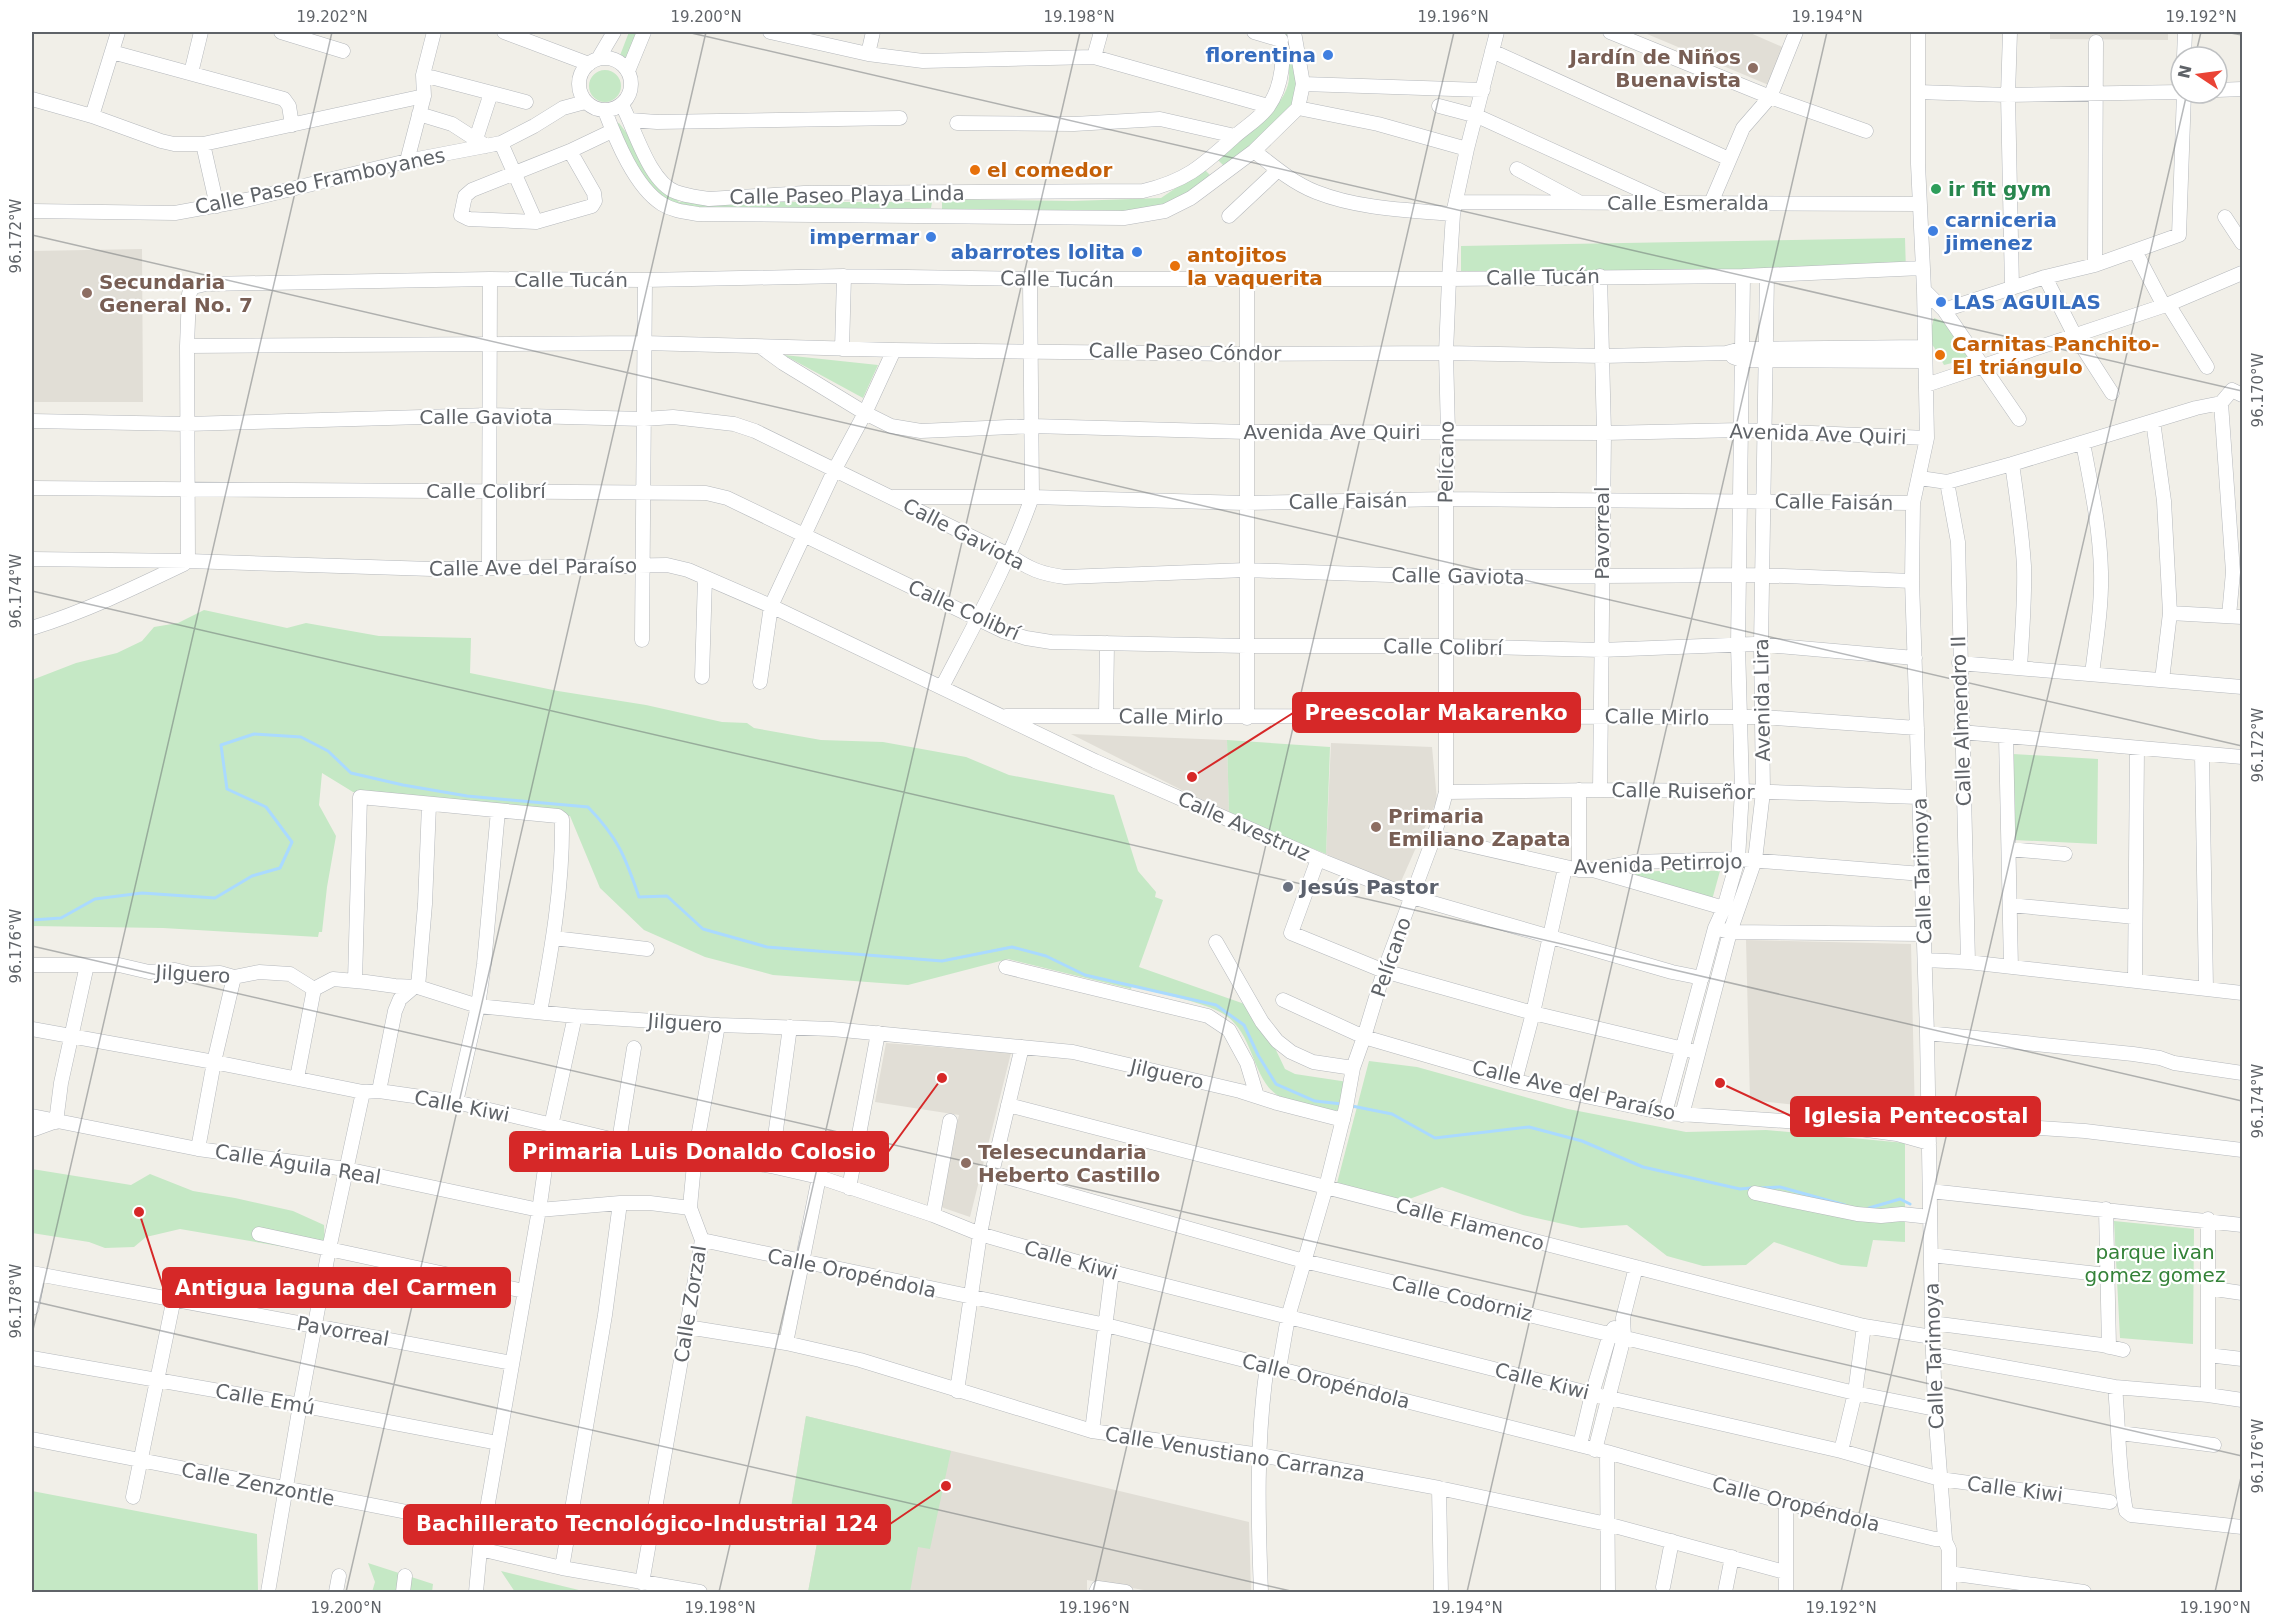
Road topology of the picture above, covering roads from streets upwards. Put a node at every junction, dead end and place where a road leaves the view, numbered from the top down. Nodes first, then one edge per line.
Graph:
1 (118, 32) edge
2 (201, 32) edge
3 (281, 32) edge
4 (434, 32) edge
5 (504, 32) edge
6 (614, 32) edge
7 (644, 32) edge
8 (770, 32) edge
9 (873, 32) edge
10 (1101, 32) edge
11 (1254, 32) edge
12 (1294, 32) edge
13 (1497, 32) edge
14 (1610, 32) edge
15 (1796, 32) edge
16 (1918, 32) edge
17 (2010, 32) edge
18 (1279, 36) edge
19 (2096, 42) dead end
20 (343, 51) dead end
21 (1492, 51) junction
22 (112, 52) junction
23 (868, 54) junction
24 (1094, 57) junction
25 (593, 61) junction
26 (628, 71) junction
27 (190, 73) junction
28 (423, 75) junction
29 (579, 81) junction
30 (1303, 84) junction
31 (1483, 90) junction
32 (1918, 92) junction
33 (2169, 92) edge
34 (490, 93) junction
35 (2095, 93) junction
36 (2008, 95) junction
37 (424, 96) junction
38 (1770, 97) junction
39 (32, 99) edge
40 (526, 102) dead end
41 (585, 102) junction
42 (622, 105) junction
43 (2182, 105) edge
44 (1268, 106) junction
45 (1439, 106) dead end
46 (563, 108) junction
47 (1298, 108) junction
48 (605, 111) junction
49 (419, 114) junction
50 (92, 116) junction
51 (1477, 116) junction
52 (900, 118) dead end
53 (630, 120) junction
54 (957, 123) dead end
55 (292, 125) junction
56 (612, 131) junction
57 (1866, 131) dead end
58 (1235, 136) junction
59 (481, 142) junction
60 (501, 143) junction
61 (203, 144) junction
62 (1467, 149) junction
63 (570, 151) junction
64 (1254, 151) junction
65 (1728, 159) junction
66 (1209, 160) junction
67 (407, 161) junction
68 (1278, 170) junction
69 (1517, 170) dead end
70 (516, 173) junction
71 (1223, 176) junction
72 (938, 192) junction
73 (1581, 203) junction
74 (1669, 203) junction
75 (1711, 203) junction
76 (1920, 204) junction
77 (217, 206) junction
78 (1455, 208) junction
79 (32, 211) edge
80 (938, 215) junction
81 (1229, 216) dead end
82 (2225, 217) dead end
83 (536, 222) junction
84 (2242, 243) edge
85 (2135, 251) junction
86 (2095, 265) junction
87 (1922, 268) junction
88 (2242, 273) edge
89 (1767, 275) junction
90 (844, 276) junction
91 (1600, 276) junction
92 (1743, 276) junction
93 (2045, 277) junction
94 (490, 279) junction
95 (1030, 279) junction
96 (1449, 279) junction
97 (645, 280) junction
98 (1246, 280) junction
99 (2012, 288) junction
100 (1924, 290) junction
101 (2166, 305) junction
102 (1944, 310) junction
103 (2074, 334) junction
104 (644, 343) junction
105 (490, 344) junction
106 (187, 346) junction
107 (1924, 346) junction
108 (761, 347) junction
109 (842, 349) junction
110 (894, 350) junction
111 (1032, 350) junction
112 (1446, 353) junction
113 (1245, 354) junction
114 (1742, 355) junction
115 (1765, 355) junction
116 (1603, 356) junction
117 (1925, 361) junction
118 (1981, 366) junction
119 (2207, 367) dead end
120 (1926, 385) junction
121 (2112, 393) dead end
122 (2242, 395) edge
123 (2221, 403) junction
124 (865, 413) junction
125 (490, 415) junction
126 (644, 418) junction
127 (2019, 419) dead end
128 (32, 421) edge
129 (2152, 421) junction
130 (187, 424) junction
131 (1032, 426) junction
132 (1741, 430) junction
133 (1764, 431) junction
134 (1247, 432) junction
135 (1448, 433) junction
136 (1604, 433) junction
137 (1927, 438) junction
138 (2083, 442) junction
139 (2012, 464) junction
140 (835, 470) junction
141 (1920, 478) junction
142 (1947, 482) junction
143 (32, 488) edge
144 (187, 489) junction
145 (489, 491) junction
146 (645, 492) junction
147 (891, 497) junction
148 (1032, 497) junction
149 (1446, 499) junction
150 (1740, 501) junction
151 (1602, 502) junction
152 (1763, 502) junction
153 (1245, 503) junction
154 (1913, 503) junction
155 (804, 536) junction
156 (1009, 555) junction
157 (32, 559) edge
158 (188, 561) junction
159 (644, 565) junction
160 (489, 568) junction
161 (1246, 570) junction
162 (1603, 576) junction
163 (1738, 576) junction
164 (1762, 576) junction
165 (1446, 577) junction
166 (705, 578) junction
167 (1912, 581) junction
168 (771, 606) junction
169 (2170, 613) junction
170 (2236, 616) edge
171 (978, 618) junction
172 (32, 628) edge
173 (642, 640) dead end
174 (1107, 644) junction
175 (1738, 645) junction
176 (1761, 645) junction
177 (1246, 646) junction
178 (1446, 646) junction
179 (1601, 650) junction
180 (1915, 658) junction
181 (1959, 663) junction
182 (2020, 668) junction
183 (2092, 674) junction
184 (702, 677) dead end
185 (2162, 680) junction
186 (760, 682) dead end
187 (942, 687) junction
188 (2242, 687) edge
189 (1001, 716) junction
190 (1106, 716) junction
191 (1446, 716) junction
192 (1600, 716) junction
193 (1762, 717) junction
194 (1247, 718) junction
195 (1741, 718) junction
196 (1917, 728) junction
197 (1961, 732) junction
198 (2006, 736) junction
199 (2137, 748) junction
200 (2202, 754) junction
201 (2242, 758) edge
202 (1579, 790) junction
203 (1600, 790) junction
204 (1742, 791) junction
205 (1446, 792) junction
206 (1763, 792) junction
207 (1919, 797) junction
208 (429, 805) junction
209 (498, 811) junction
210 (1434, 837) junction
211 (2009, 849) junction
212 (2065, 854) dead end
213 (1318, 859) junction
214 (1738, 859) junction
215 (1755, 860) junction
216 (1579, 869) junction
217 (1922, 874) junction
218 (1412, 897) junction
219 (2010, 905) junction
220 (1724, 908) junction
221 (2135, 917) junction
222 (1715, 928) junction
223 (1730, 932) junction
224 (1924, 934) junction
225 (1550, 937) junction
226 (554, 938) junction
227 (1216, 942) dead end
228 (647, 949) dead end
229 (1925, 960) junction
230 (1968, 962) junction
231 (87, 964) junction
232 (32, 965) edge
233 (2011, 967) junction
234 (1006, 968) dead end
235 (1384, 971) junction
236 (234, 978) junction
237 (1702, 978) junction
238 (2135, 981) junction
239 (360, 982) junction
240 (416, 987) junction
241 (2206, 988) junction
242 (314, 989) junction
243 (2242, 993) edge
244 (1283, 1000) dead end
245 (478, 1006) junction
246 (540, 1012) junction
247 (1533, 1012) junction
248 (394, 1015) junction
249 (575, 1016) junction
250 (718, 1025) junction
251 (790, 1027) junction
252 (32, 1029) edge
253 (878, 1033) junction
254 (1927, 1034) junction
255 (70, 1036) junction
256 (1364, 1037) junction
257 (1022, 1047) junction
258 (634, 1048) dead end
259 (1683, 1049) junction
260 (1700, 1053) junction
261 (214, 1062) junction
262 (1353, 1068) junction
263 (2242, 1073) edge
264 (297, 1078) junction
265 (1515, 1081) junction
266 (379, 1091) junction
267 (363, 1092) junction
268 (1257, 1096) junction
269 (456, 1102) junction
270 (1008, 1105) junction
271 (1665, 1113) junction
272 (1344, 1114) junction
273 (1682, 1115) junction
274 (32, 1116) edge
275 (1929, 1120) junction
276 (950, 1121) dead end
277 (56, 1122) junction
278 (551, 1126) junction
279 (32, 1130) edge
280 (619, 1141) junction
281 (1929, 1143) junction
282 (198, 1149) junction
283 (2242, 1150) edge
284 (695, 1154) junction
285 (771, 1166) junction
286 (346, 1169) junction
287 (992, 1173) junction
288 (819, 1177) junction
289 (1326, 1187) junction
290 (849, 1188) junction
291 (1930, 1191) junction
292 (1755, 1193) dead end
293 (620, 1203) junction
294 (690, 1208) junction
295 (2106, 1209) junction
296 (539, 1210) junction
297 (933, 1215) junction
298 (1930, 1217) junction
299 (2208, 1220) junction
300 (2242, 1225) edge
301 (258, 1234) dead end
302 (980, 1234) junction
303 (702, 1240) junction
304 (329, 1249) junction
305 (1931, 1255) junction
306 (1304, 1261) junction
307 (802, 1262) junction
308 (1636, 1267) junction
309 (1112, 1272) junction
310 (35, 1274) edge
311 (2107, 1275) junction
312 (2208, 1288) junction
313 (524, 1291) junction
314 (2242, 1293) edge
315 (174, 1298) junction
316 (971, 1298) junction
317 (32, 1308) edge
318 (1288, 1317) junction
319 (1623, 1318) junction
320 (1932, 1323) junction
321 (316, 1325) junction
322 (1106, 1326) junction
323 (1864, 1326) junction
324 (687, 1328) junction
325 (1610, 1334) junction
326 (1624, 1337) junction
327 (1932, 1337) junction
328 (786, 1343) junction
329 (1933, 1354) junction
330 (2208, 1355) junction
331 (32, 1358) edge
332 (2242, 1359) edge
333 (512, 1363) junction
334 (1273, 1367) junction
335 (157, 1380) junction
336 (2115, 1387) junction
337 (957, 1391) junction
338 (1855, 1393) junction
339 (1592, 1394) junction
340 (2208, 1395) junction
341 (1609, 1398) junction
342 (2242, 1400) edge
343 (300, 1405) junction
344 (1935, 1409) junction
345 (1092, 1431) junction
346 (2120, 1433) junction
347 (32, 1439) edge
348 (498, 1443) junction
349 (1580, 1445) junction
350 (2214, 1445) dead end
351 (1601, 1451) junction
352 (1841, 1451) junction
353 (1260, 1455) junction
354 (140, 1462) junction
355 (1940, 1479) junction
356 (1439, 1488) junction
357 (285, 1489) junction
358 (133, 1497) dead end
359 (2110, 1502) dead end
360 (1786, 1503) junction
361 (1607, 1524) junction
362 (484, 1527) junction
363 (2242, 1527) edge
364 (1944, 1539) junction
365 (1672, 1541) junction
366 (480, 1549) junction
367 (1732, 1557) junction
368 (562, 1568) junction
369 (1785, 1572) junction
370 (1949, 1573) junction
371 (339, 1576) dead end
372 (405, 1576) dead end
373 (642, 1583) junction
374 (1663, 1587) dead end
375 (1097, 1591) edge
376 (268, 1593) edge
377 (336, 1593) edge
378 (403, 1593) edge
379 (476, 1593) edge
380 (700, 1593) edge
381 (1126, 1593) edge
382 (1261, 1593) edge
383 (1441, 1593) edge
384 (1608, 1593) edge
385 (1725, 1593) edge
386 (1786, 1593) edge
387 (1949, 1593) edge
388 (2084, 1593) edge

1 - 22 street
2 - 27 street
3 - 20 street
4 - 28 street
5 - 25 street
6 - 25 street
7 - 26 street
8 - 23 street
9 - 23 street
10 - 24 street
11 - 18 street
12 - 30 street
13 - 21 street, Pelícano
14 - 38 street
15 - 38 street
16 - 32 street, Calle Tarimoya
17 - 36 street
18 - 44 street, Calle Paseo Playa Linda
19 - 35 street
21 - 31 street, Pelícano
21 - 65 street
22 - 27 street
22 - 50 street
23 - 24 street
24 - 44 street
25 - 26 street
25 - 29 street
26 - 42 street
27 - 55 street
28 - 34 street
28 - 37 street
29 - 41 street
29 - 46 street, Calle Paseo Framboyanes
30 - 31 street
30 - 47 street
31 - 51 street, Pelícano
32 - 36 street
32 - 76 street, Calle Tarimoya
33 - 35 street
34 - 40 street
34 - 59 street
35 - 36 street
35 - 86 street
36 - 99 street
37 - 49 street
37 - 55 street
38 - 57 street
38 - 65 street
39 - 50 street
41 - 46 street, Calle Paseo Framboyanes
41 - 48 street
42 - 48 street
42 - 53 street, Calle Paseo Playa Linda
43 - 85 street
44 - 58 street, Calle Paseo Playa Linda
45 - 51 street
46 - 60 street, Calle Paseo Framboyanes
47 - 62 street
47 - 64 street, Calle Paseo Playa Linda
48 - 56 street, Calle Paseo Playa Linda
49 - 59 street
49 - 67 street
50 - 61 street
51 - 62 street, Pelícano
51 - 74 street
52 - 53 street
53 - 72 street, Calle Paseo Playa Linda
54 - 58 street
55 - 61 street
56 - 63 street
56 - 80 street, Calle Paseo Playa Linda
58 - 66 street, Calle Paseo Playa Linda
59 - 60 street, Calle Paseo Framboyanes
59 - 67 street, Calle Paseo Framboyanes
60 - 70 street
61 - 77 street
62 - 78 street, Pelícano
63 - 70 street
63 - 83 street
64 - 68 street, Calle Esmeralda
64 - 71 street, Calle Paseo Playa Linda
65 - 75 street
66 - 71 street
66 - 72 street, Calle Paseo Playa Linda
67 - 77 street, Calle Paseo Framboyanes
68 - 78 street, Calle Esmeralda
68 - 81 street
69 - 73 street
70 - 83 street
70 - 83 street
71 - 80 street, Calle Paseo Playa Linda
72 - 80 street
73 - 74 street, Calle Esmeralda
73 - 78 street, Calle Esmeralda
74 - 75 street, Calle Esmeralda
75 - 76 street, Calle Esmeralda
76 - 87 street, Calle Tarimoya
77 - 79 street, Calle Paseo Framboyanes
78 - 96 street, Pelícano
82 - 84 street
85 - 86 street
85 - 101 street
86 - 93 street
87 - 89 street, Calle Tucán
87 - 100 street, Calle Tarimoya
88 - 101 street
89 - 92 street, Calle Tucán
89 - 115 street, Avenida Lira
90 - 95 street, Calle Tucán
90 - 97 street, Calle Tucán
90 - 109 street
91 - 92 street, Calle Tucán
91 - 96 street, Calle Tucán
91 - 116 street, Pavorreal
92 - 114 street, Avenida Lira
93 - 99 street
93 - 103 street
94 - 97 street, Calle Tucán
94 - 105 street
94 - 106 street, Calle Tucán
95 - 98 street, Calle Tucán
95 - 111 street
96 - 98 street, Calle Tucán
96 - 112 street, Pelícano
97 - 104 street
98 - 113 street
99 - 102 street
100 - 102 street
100 - 107 street, Calle Tarimoya
101 - 103 street
101 - 119 street
102 - 118 street
103 - 118 street
103 - 121 street
104 - 105 street, Calle Paseo Cóndor
104 - 108 street, Calle Paseo Cóndor
104 - 126 street
105 - 106 street, Calle Paseo Cóndor
105 - 125 street
106 - 130 street
107 - 115 street, Calle Paseo Cóndor
107 - 117 street, Calle Tarimoya
108 - 109 street, Calle Paseo Cóndor
108 - 124 street, Avenida Ave Quiri
109 - 110 street, Calle Paseo Cóndor
110 - 111 street, Calle Paseo Cóndor
110 - 124 street
111 - 113 street, Calle Paseo Cóndor
111 - 131 street
112 - 113 street, Calle Paseo Cóndor
112 - 116 street, Calle Paseo Cóndor
112 - 135 street, Pelícano
113 - 134 street
114 - 115 street, Calle Paseo Cóndor
114 - 116 street, Calle Paseo Cóndor
114 - 132 street, Avenida Lira
115 - 117 street, Calle Paseo Cóndor
115 - 133 street, Avenida Lira
116 - 136 street, Pavorreal
117 - 120 street, Calle Tarimoya
118 - 120 street
118 - 127 street
120 - 137 street, Calle Tarimoya
122 - 123 street
123 - 129 street
123 - 170 street
124 - 131 street, Avenida Ave Quiri
124 - 140 street
125 - 126 street, Calle Gaviota
125 - 130 street, Calle Gaviota
125 - 145 street
126 - 140 street, Calle Gaviota
126 - 146 street
128 - 130 street, Calle Gaviota
129 - 138 street
129 - 169 street
130 - 144 street
131 - 134 street, Avenida Ave Quiri
131 - 148 street
132 - 133 street, Avenida Ave Quiri
132 - 136 street, Avenida Ave Quiri
132 - 150 street, Avenida Lira
133 - 137 street, Avenida Ave Quiri
133 - 152 street, Avenida Lira
134 - 135 street, Avenida Ave Quiri
134 - 153 street
135 - 136 street, Avenida Ave Quiri
135 - 149 street, Pelícano
136 - 151 street, Pavorreal
137 - 141 street, Calle Tarimoya
138 - 139 street
138 - 183 street
139 - 142 street
139 - 182 street
140 - 147 street, Calle Gaviota
140 - 155 street
141 - 142 street
141 - 154 street, Calle Tarimoya
142 - 181 street, Calle Almendro II
143 - 144 street, Calle Colibrí
144 - 145 street, Calle Colibrí
144 - 158 street
145 - 146 street, Calle Colibrí
145 - 160 street
146 - 155 street, Calle Colibrí
146 - 159 street
147 - 148 street, Calle Faisán
147 - 156 street, Calle Gaviota
148 - 153 street, Calle Faisán
148 - 156 street
149 - 151 street, Calle Faisán
149 - 153 street, Calle Faisán
149 - 165 street, Pelícano
150 - 151 street, Calle Faisán
150 - 152 street, Calle Faisán
150 - 163 street, Avenida Lira
151 - 162 street, Pavorreal
152 - 154 street, Calle Faisán
152 - 164 street, Avenida Lira
153 - 161 street
154 - 167 street, Calle Tarimoya
155 - 168 street
155 - 171 street, Calle Colibrí
156 - 161 street, Calle Gaviota
156 - 171 street
157 - 158 street, Calle Ave del Paraíso
158 - 160 street, Calle Ave del Paraíso
158 - 172 street
159 - 160 street, Calle Ave del Paraíso
159 - 166 street, Calle Ave del Paraíso
159 - 173 street
161 - 165 street, Calle Gaviota
161 - 177 street
162 - 163 street, Calle Gaviota
162 - 165 street, Calle Gaviota
162 - 179 street, Pavorreal
163 - 164 street, Calle Gaviota
163 - 175 street, Avenida Lira
164 - 167 street, Calle Gaviota
164 - 176 street, Avenida Lira
165 - 178 street, Pelícano
166 - 168 street, Calle Ave del Paraíso
166 - 184 street
167 - 180 street, Calle Tarimoya
168 - 186 street
168 - 187 street, Calle Ave del Paraíso
169 - 170 street
169 - 185 street
171 - 174 street, Calle Colibrí
171 - 187 street
174 - 177 street, Calle Colibrí
174 - 190 street
175 - 176 street, Calle Colibrí
175 - 179 street, Calle Colibrí
175 - 195 street, Avenida Lira
176 - 180 street, Calle Colibrí
176 - 193 street, Avenida Lira
177 - 178 street, Calle Colibrí
177 - 194 street
178 - 179 street, Calle Colibrí
178 - 191 street, Pelícano
179 - 192 street, Pavorreal
180 - 196 street, Calle Tarimoya
181 - 182 street
181 - 197 street, Calle Almendro II
182 - 183 street
183 - 185 street
185 - 188 street
187 - 189 street, Calle Ave del Paraíso
189 - 190 street, Calle Mirlo
189 - 213 street, Calle Avestruz
190 - 194 street, Calle Mirlo
191 - 192 street, Calle Mirlo
191 - 194 street, Calle Mirlo
191 - 205 street, Pelícano
192 - 195 street, Calle Mirlo
192 - 203 street, Pavorreal
193 - 195 street, Calle Mirlo
193 - 196 street, Calle Mirlo
193 - 206 street, Avenida Lira
195 - 204 street, Avenida Lira
196 - 207 street, Calle Tarimoya
197 - 198 street
197 - 230 street, Calle Almendro II
198 - 199 street
198 - 211 street
199 - 200 street
199 - 221 street
200 - 201 street
200 - 241 street
202 - 203 street, Calle Ruiseñor
202 - 205 street, Calle Ruiseñor
202 - 216 street
203 - 204 street, Calle Ruiseñor
204 - 206 street, Calle Ruiseñor
204 - 214 street, Avenida Lira
205 - 210 street, Pelícano
206 - 207 street, Calle Ruiseñor
206 - 215 street, Avenida Lira
207 - 217 street, Calle Tarimoya
208 - 209 street
208 - 239 street
208 - 240 street
209 - 226 street
209 - 245 street
210 - 216 street, Avenida Petirrojo
210 - 218 street, Pelícano
211 - 212 street
211 - 219 street
213 - 218 street, Calle Avestruz
213 - 235 street
214 - 215 street, Avenida Petirrojo
214 - 216 street, Avenida Petirrojo
214 - 220 street, Avenida Lira
215 - 217 street, Avenida Petirrojo
215 - 223 street, Avenida Lira
216 - 220 street
216 - 225 street
217 - 224 street, Calle Tarimoya
218 - 225 street, Calle Avestruz
218 - 235 street, Pelícano
219 - 221 street
219 - 233 street
220 - 222 street, Avenida Lira
221 - 238 street
222 - 223 street
222 - 237 street, Avenida Lira
223 - 224 street
223 - 260 street, Avenida Lira
224 - 229 street, Calle Tarimoya
225 - 237 street, Calle Avestruz
225 - 247 street
226 - 228 street
226 - 246 street
227 - 262 street
229 - 230 street
229 - 254 street, Calle Tarimoya
230 - 233 street
231 - 232 street, Jilguero
231 - 236 street, Jilguero
231 - 255 street
233 - 238 street
234 - 268 street
235 - 247 street
235 - 256 street, Pelícano
236 - 242 street, Jilguero
236 - 261 street
237 - 259 street, Avenida Lira
238 - 241 street
239 - 240 street, Jilguero
239 - 242 street, Jilguero
239 - 248 street
240 - 245 street, Jilguero
240 - 248 street
241 - 243 street
242 - 264 street
244 - 256 street, Calle Ave del Paraíso
245 - 246 street, Jilguero
245 - 269 street
246 - 249 street, Jilguero
247 - 259 street
247 - 265 street
248 - 266 street
249 - 250 street, Jilguero
249 - 278 street
250 - 251 street, Jilguero
250 - 284 street, Calle Zorzal
251 - 253 street, Jilguero
251 - 285 street
252 - 255 street, Calle Kiwi
253 - 257 street, Jilguero
253 - 290 street
254 - 263 street
254 - 275 street, Calle Tarimoya
255 - 261 street, Calle Kiwi
255 - 277 street
256 - 262 street, Pelícano
256 - 265 street, Calle Ave del Paraíso
257 - 268 street, Jilguero
257 - 270 street
258 - 280 street
259 - 260 street
259 - 271 street, Avenida Lira
260 - 273 street, Avenida Lira
261 - 264 street, Calle Kiwi
261 - 282 street
262 - 272 street, Pelícano
264 - 267 street, Calle Kiwi
265 - 271 street, Calle Ave del Paraíso
266 - 267 street, Calle Kiwi
266 - 269 street, Calle Kiwi
267 - 286 street
268 - 272 street, Jilguero
269 - 278 street, Calle Kiwi
270 - 287 street
270 - 289 street, Calle Flamenco
271 - 273 street, Calle Ave del Paraíso
272 - 289 street, Pelícano
273 - 281 street, Calle Ave del Paraíso
274 - 277 street, Calle Águila Real
275 - 281 street, Calle Tarimoya
275 - 283 street
276 - 297 street
277 - 279 street, Calle Águila Real
277 - 282 street, Calle Águila Real
278 - 280 street, Calle Kiwi
278 - 296 street
280 - 284 street, Calle Kiwi
281 - 291 street, Calle Tarimoya
282 - 286 street, Calle Águila Real
284 - 285 street, Calle Kiwi
284 - 294 street, Calle Zorzal
285 - 288 street, Calle Kiwi
286 - 296 street, Calle Águila Real
286 - 304 street
287 - 302 street
287 - 306 street, Calle Codorniz
288 - 290 street, Calle Kiwi
288 - 307 street
289 - 306 street, Pelícano
289 - 308 street, Calle Flamenco
290 - 297 street, Calle Kiwi
291 - 295 street
291 - 298 street, Calle Tarimoya
292 - 298 street
293 - 294 street, Calle Águila Real
293 - 296 street, Calle Águila Real
293 - 368 street
294 - 303 street, Calle Zorzal
295 - 299 street
295 - 311 street
296 - 313 street
297 - 302 street, Calle Kiwi
298 - 305 street, Calle Tarimoya
299 - 300 street
299 - 312 street
301 - 304 street
302 - 309 street, Calle Kiwi
302 - 316 street
303 - 307 street, Calle Oropéndola
303 - 324 street, Calle Zorzal
304 - 313 street
304 - 321 street
305 - 311 street
305 - 320 street, Calle Tarimoya
306 - 318 street, Pelícano
306 - 325 street, Calle Codorniz
307 - 316 street, Calle Oropéndola
307 - 328 street
308 - 319 street
308 - 323 street, Calle Flamenco
309 - 318 street, Calle Kiwi
309 - 322 street
310 - 315 street, Pavorreal
310 - 317 street
311 - 320 street
312 - 314 street
312 - 330 street
313 - 333 street
315 - 321 street, Pavorreal
315 - 335 street
316 - 322 street, Calle Oropéndola
316 - 337 street
318 - 334 street, Pelícano
318 - 339 street, Calle Kiwi
319 - 325 street
319 - 326 street
320 - 327 street, Calle Tarimoya
321 - 333 street, Pavorreal
321 - 343 street
322 - 334 street, Calle Oropéndola
322 - 345 street
323 - 327 street, Calle Flamenco
323 - 338 street
324 - 328 street, Calle Venustiano Carranza
324 - 373 street, Calle Zorzal
325 - 326 street, Calle Codorniz
325 - 339 street
326 - 338 street, Calle Codorniz
326 - 341 street
327 - 329 street, Calle Tarimoya
328 - 337 street, Calle Venustiano Carranza
329 - 336 street
329 - 344 street, Calle Tarimoya
330 - 332 street
330 - 340 street
331 - 335 street, Calle Emú
333 - 348 street
334 - 349 street, Calle Oropéndola
334 - 353 street, Pelícano
335 - 343 street, Calle Emú
335 - 354 street
336 - 340 street
336 - 346 street
337 - 345 street, Calle Venustiano Carranza
338 - 344 street, Calle Codorniz
338 - 352 street
339 - 341 street, Calle Kiwi
339 - 349 street
340 - 342 street
341 - 351 street
341 - 352 street, Calle Kiwi
343 - 348 street, Calle Emú
343 - 357 street
344 - 355 street, Calle Tarimoya
345 - 353 street, Calle Venustiano Carranza
346 - 350 street
346 - 363 street
347 - 354 street, Calle Zenzontle
348 - 362 street
349 - 351 street, Calle Oropéndola
351 - 360 street, Calle Oropéndola
351 - 361 street
352 - 355 street, Calle Kiwi
353 - 356 street, Calle Venustiano Carranza
353 - 382 street, Pelícano
354 - 357 street, Calle Zenzontle
354 - 358 street
355 - 359 street, Calle Kiwi
355 - 364 street, Calle Tarimoya
356 - 361 street, Calle Venustiano Carranza
356 - 383 street
357 - 362 street, Calle Zenzontle
357 - 376 street
360 - 364 street, Calle Oropéndola
360 - 369 street
361 - 365 street, Calle Venustiano Carranza
361 - 384 street
362 - 366 street
364 - 370 street, Calle Tarimoya
365 - 367 street, Calle Venustiano Carranza
365 - 374 street
366 - 368 street
366 - 379 street
367 - 369 street, Calle Venustiano Carranza
367 - 385 street
368 - 373 street
369 - 386 street
370 - 387 street, Calle Tarimoya
370 - 388 street
371 - 377 street
372 - 378 street
373 - 380 street
375 - 381 street

